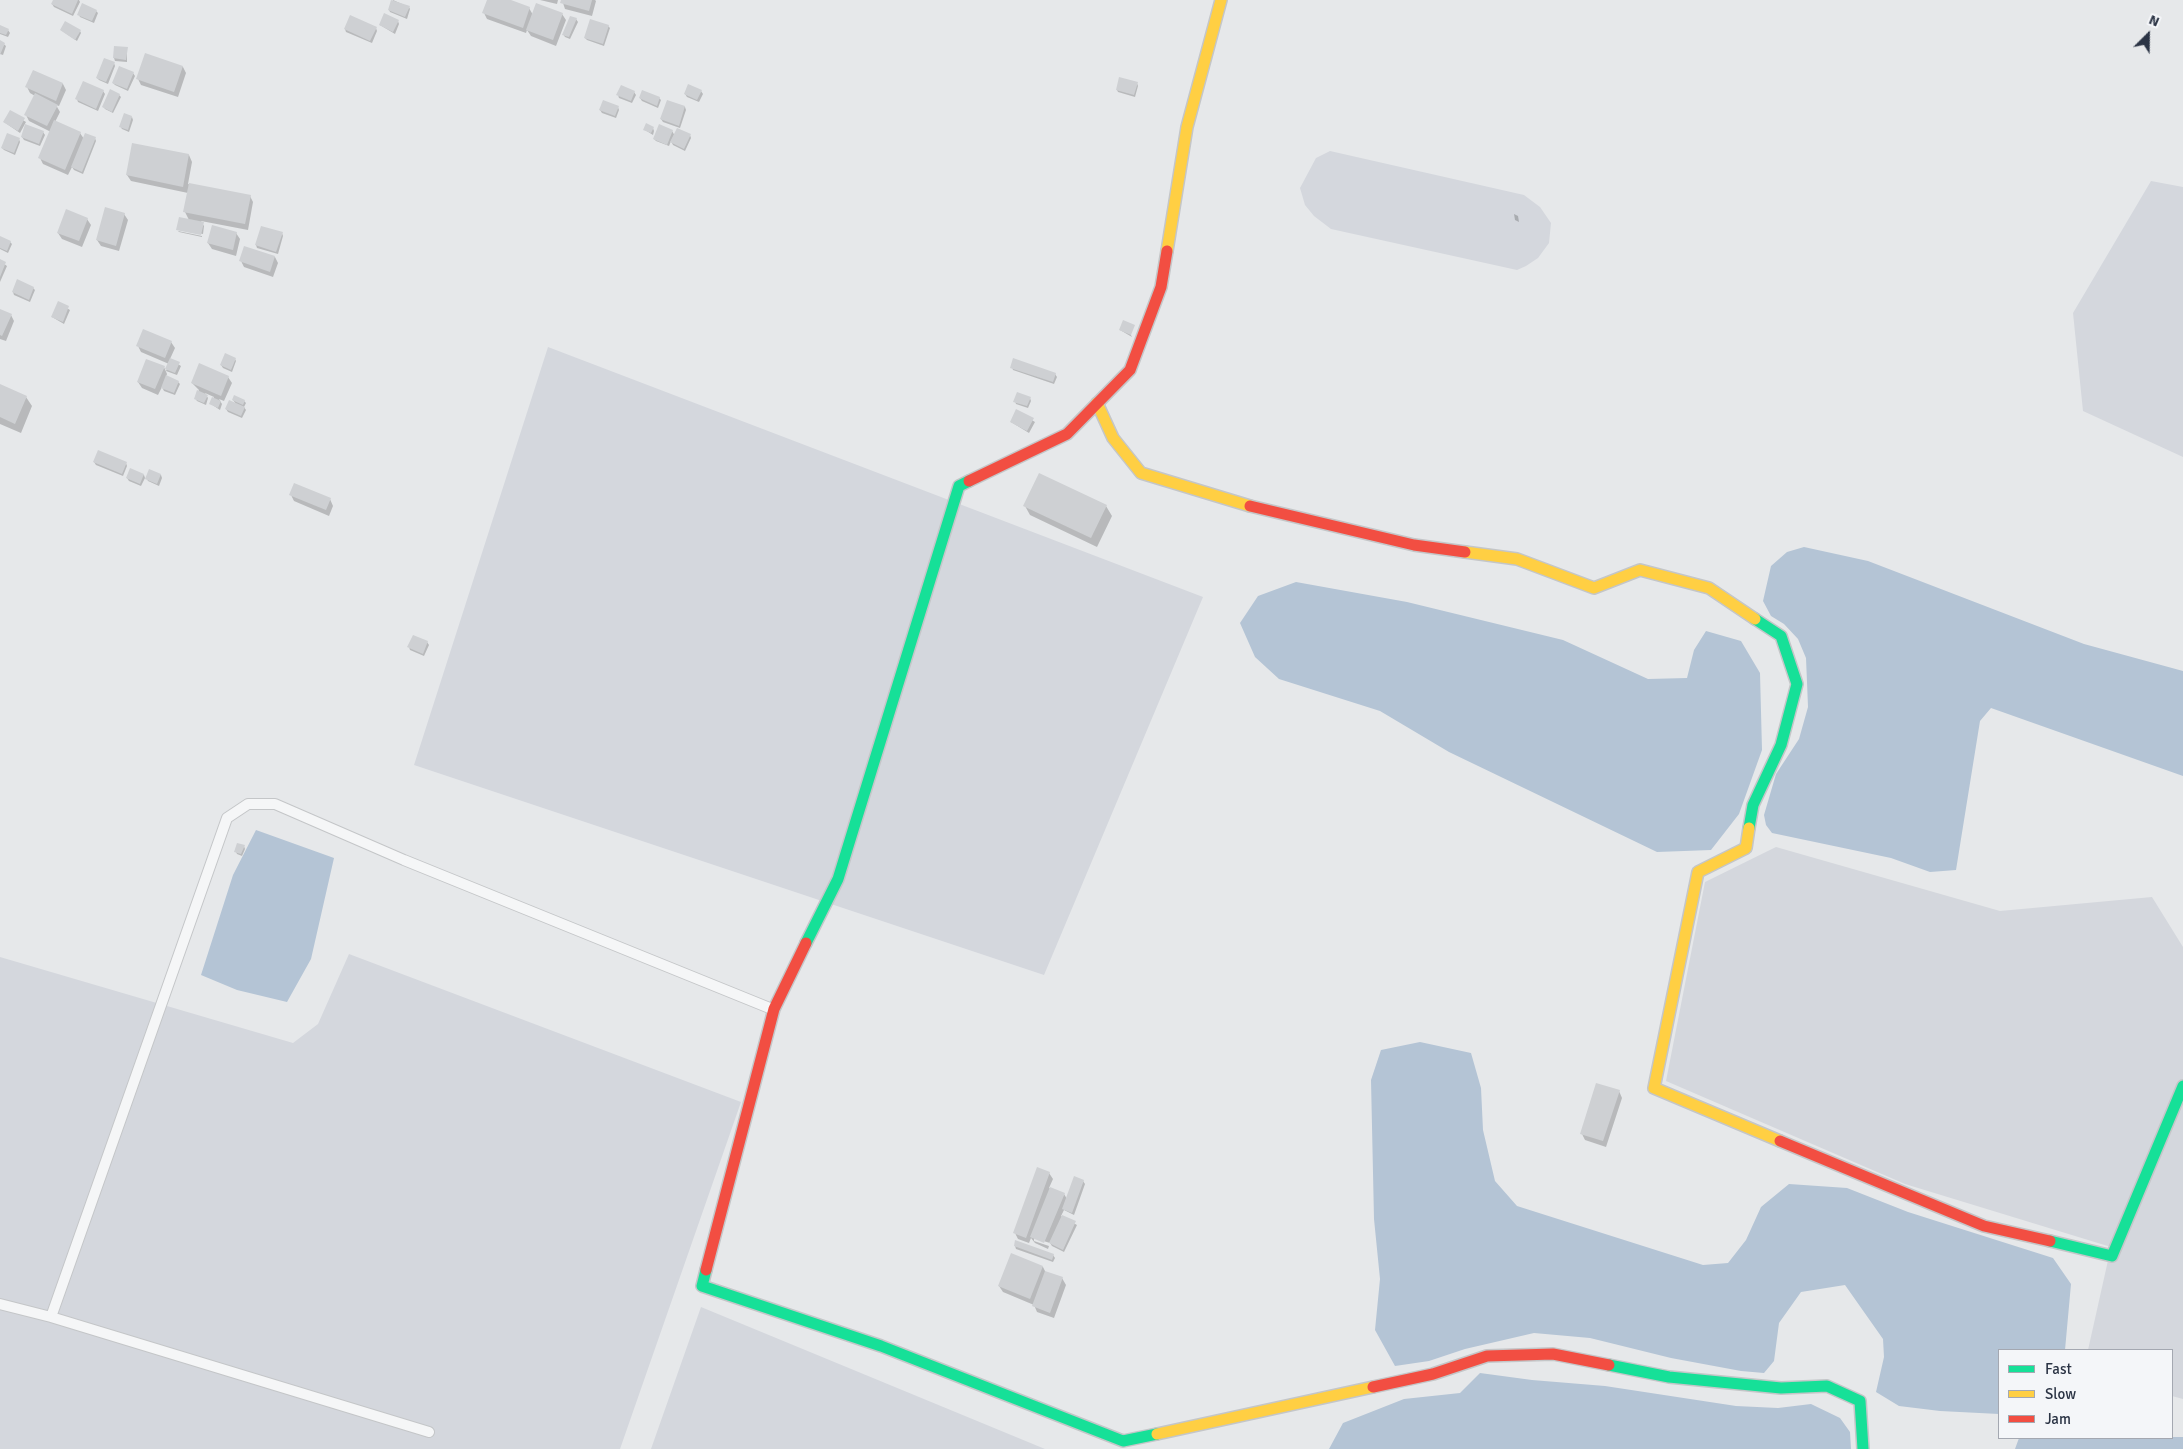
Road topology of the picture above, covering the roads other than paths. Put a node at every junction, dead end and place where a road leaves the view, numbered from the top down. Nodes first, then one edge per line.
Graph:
1 (1221, 0) edge
2 (1097, 403) junction
3 (774, 1010) junction
4 (2183, 1086) edge
5 (0, 1304) edge
6 (51, 1317) junction
7 (429, 1432) dead end
8 (1863, 1449) edge

1 - 2 street
2 - 3 street
2 - 4 street
3 - 6 lane
3 - 8 street
5 - 6 lane
6 - 7 lane

